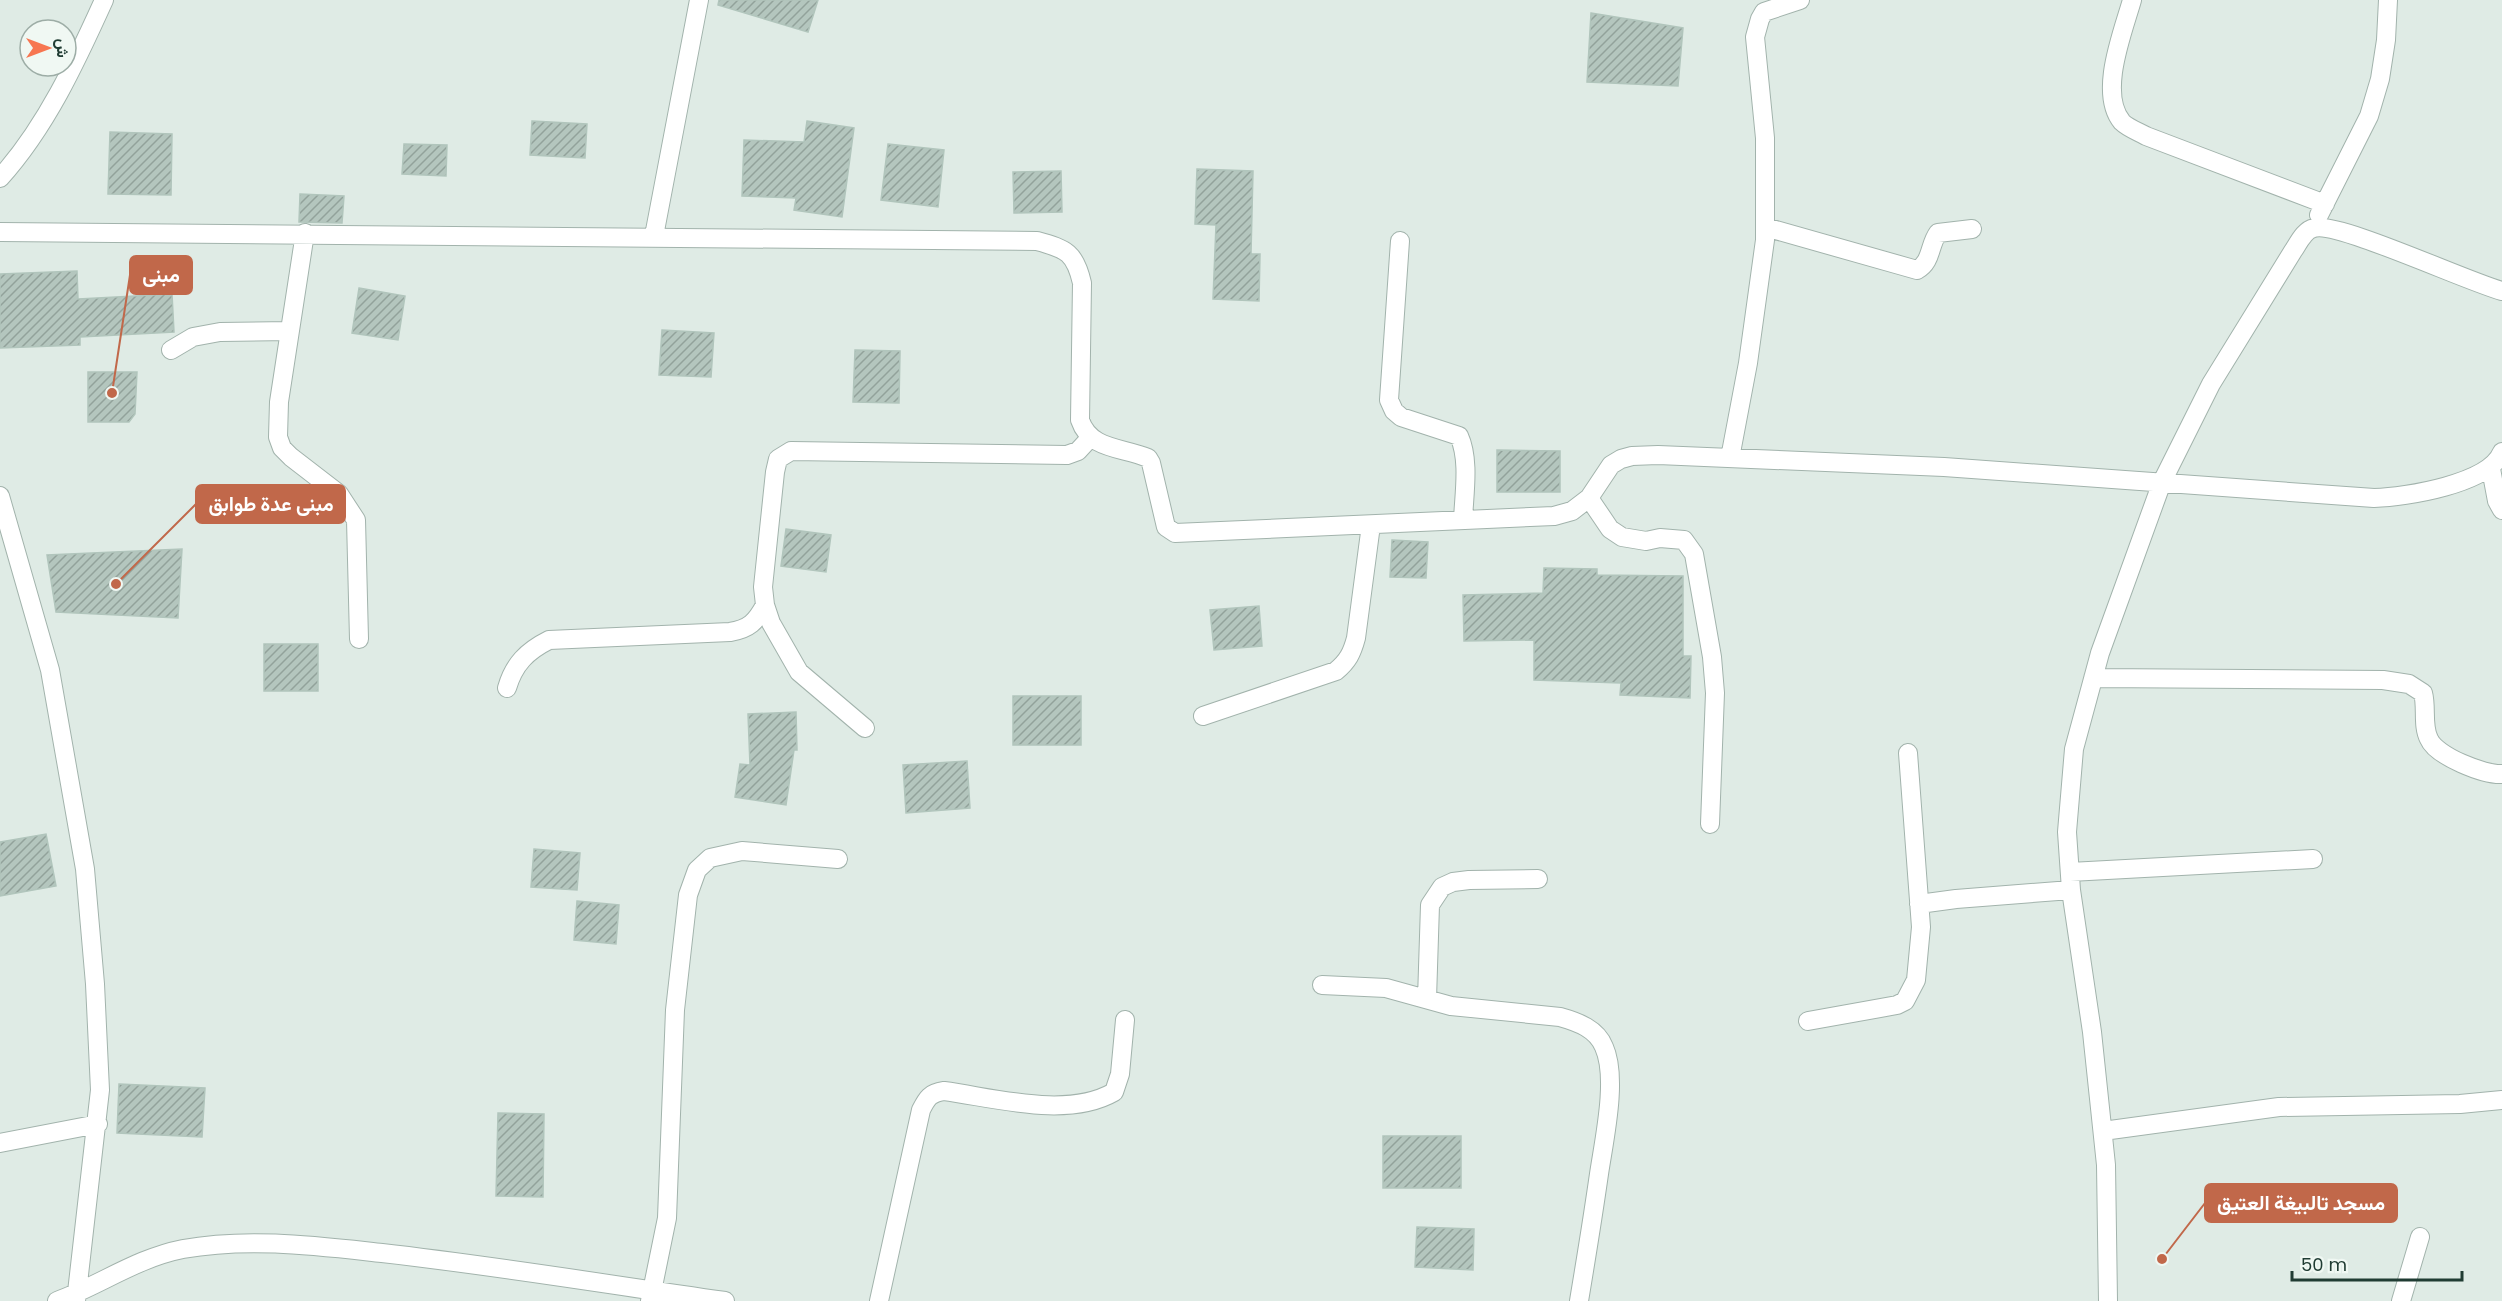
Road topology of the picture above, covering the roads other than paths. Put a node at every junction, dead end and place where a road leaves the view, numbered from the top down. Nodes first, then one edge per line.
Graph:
1 (104, 0) edge
2 (699, 0) edge
3 (2132, 0) edge
4 (2388, 0) edge
5 (1787, 1) edge
6 (0, 178) edge
7 (2325, 204) junction
8 (1765, 227) junction
9 (2313, 228) junction
10 (1972, 229) dead end
11 (0, 232) edge
12 (304, 233) junction
13 (654, 236) junction
14 (1400, 241) dead end
15 (2502, 291) edge
16 (290, 331) junction
17 (171, 350) dead end
18 (1089, 438) junction
19 (2502, 452) edge
20 (1730, 458) junction
21 (2491, 469) junction
22 (2162, 482) junction
23 (0, 496) edge
24 (1589, 498) junction
25 (2502, 510) edge
26 (1463, 520) junction
27 (1371, 525) junction
28 (765, 605) junction
29 (359, 639) dead end
30 (2092, 678) junction
31 (507, 688) dead end
32 (1203, 717) dead end
33 (865, 728) dead end
34 (1908, 753) dead end
35 (2502, 774) edge
36 (1710, 824) dead end
37 (838, 859) dead end
38 (2313, 859) dead end
39 (1538, 879) dead end
40 (2071, 881) junction
41 (1919, 904) junction
42 (1322, 985) dead end
43 (1427, 999) junction
44 (1125, 1020) dead end
45 (1808, 1022) dead end
46 (2502, 1100) edge
47 (98, 1124) junction
48 (2103, 1131) junction
49 (0, 1143) edge
50 (2420, 1237) dead end
51 (651, 1296) edge
52 (77, 1297) edge
53 (57, 1301) edge
54 (725, 1301) edge
55 (879, 1301) edge
56 (1579, 1301) edge
57 (2108, 1301) edge
58 (2401, 1301) edge

1 - 6 street
2 - 13 street
3 - 7 street
4 - 7 street
5 - 8 street
7 - 9 street
8 - 10 street
8 - 20 street
9 - 15 street
9 - 22 street
11 - 12 street
12 - 13 street
12 - 16 street
13 - 18 street
14 - 26 street
16 - 17 street
16 - 29 street
18 - 27 street
18 - 28 street
19 - 21 street
20 - 22 street
20 - 24 street
21 - 22 street
21 - 25 street
22 - 30 street
23 - 47 street
24 - 26 street
24 - 36 street
26 - 27 street
27 - 32 street
28 - 31 street
28 - 33 street
30 - 35 street
30 - 40 street
34 - 41 street
37 - 51 street
38 - 40 street
39 - 43 street
40 - 41 street
40 - 48 street
41 - 45 street
42 - 43 street
43 - 56 street
44 - 55 street
46 - 48 street
47 - 49 street
47 - 52 street
48 - 57 street
50 - 58 street
51 - 52 street
51 - 54 street
52 - 53 street

